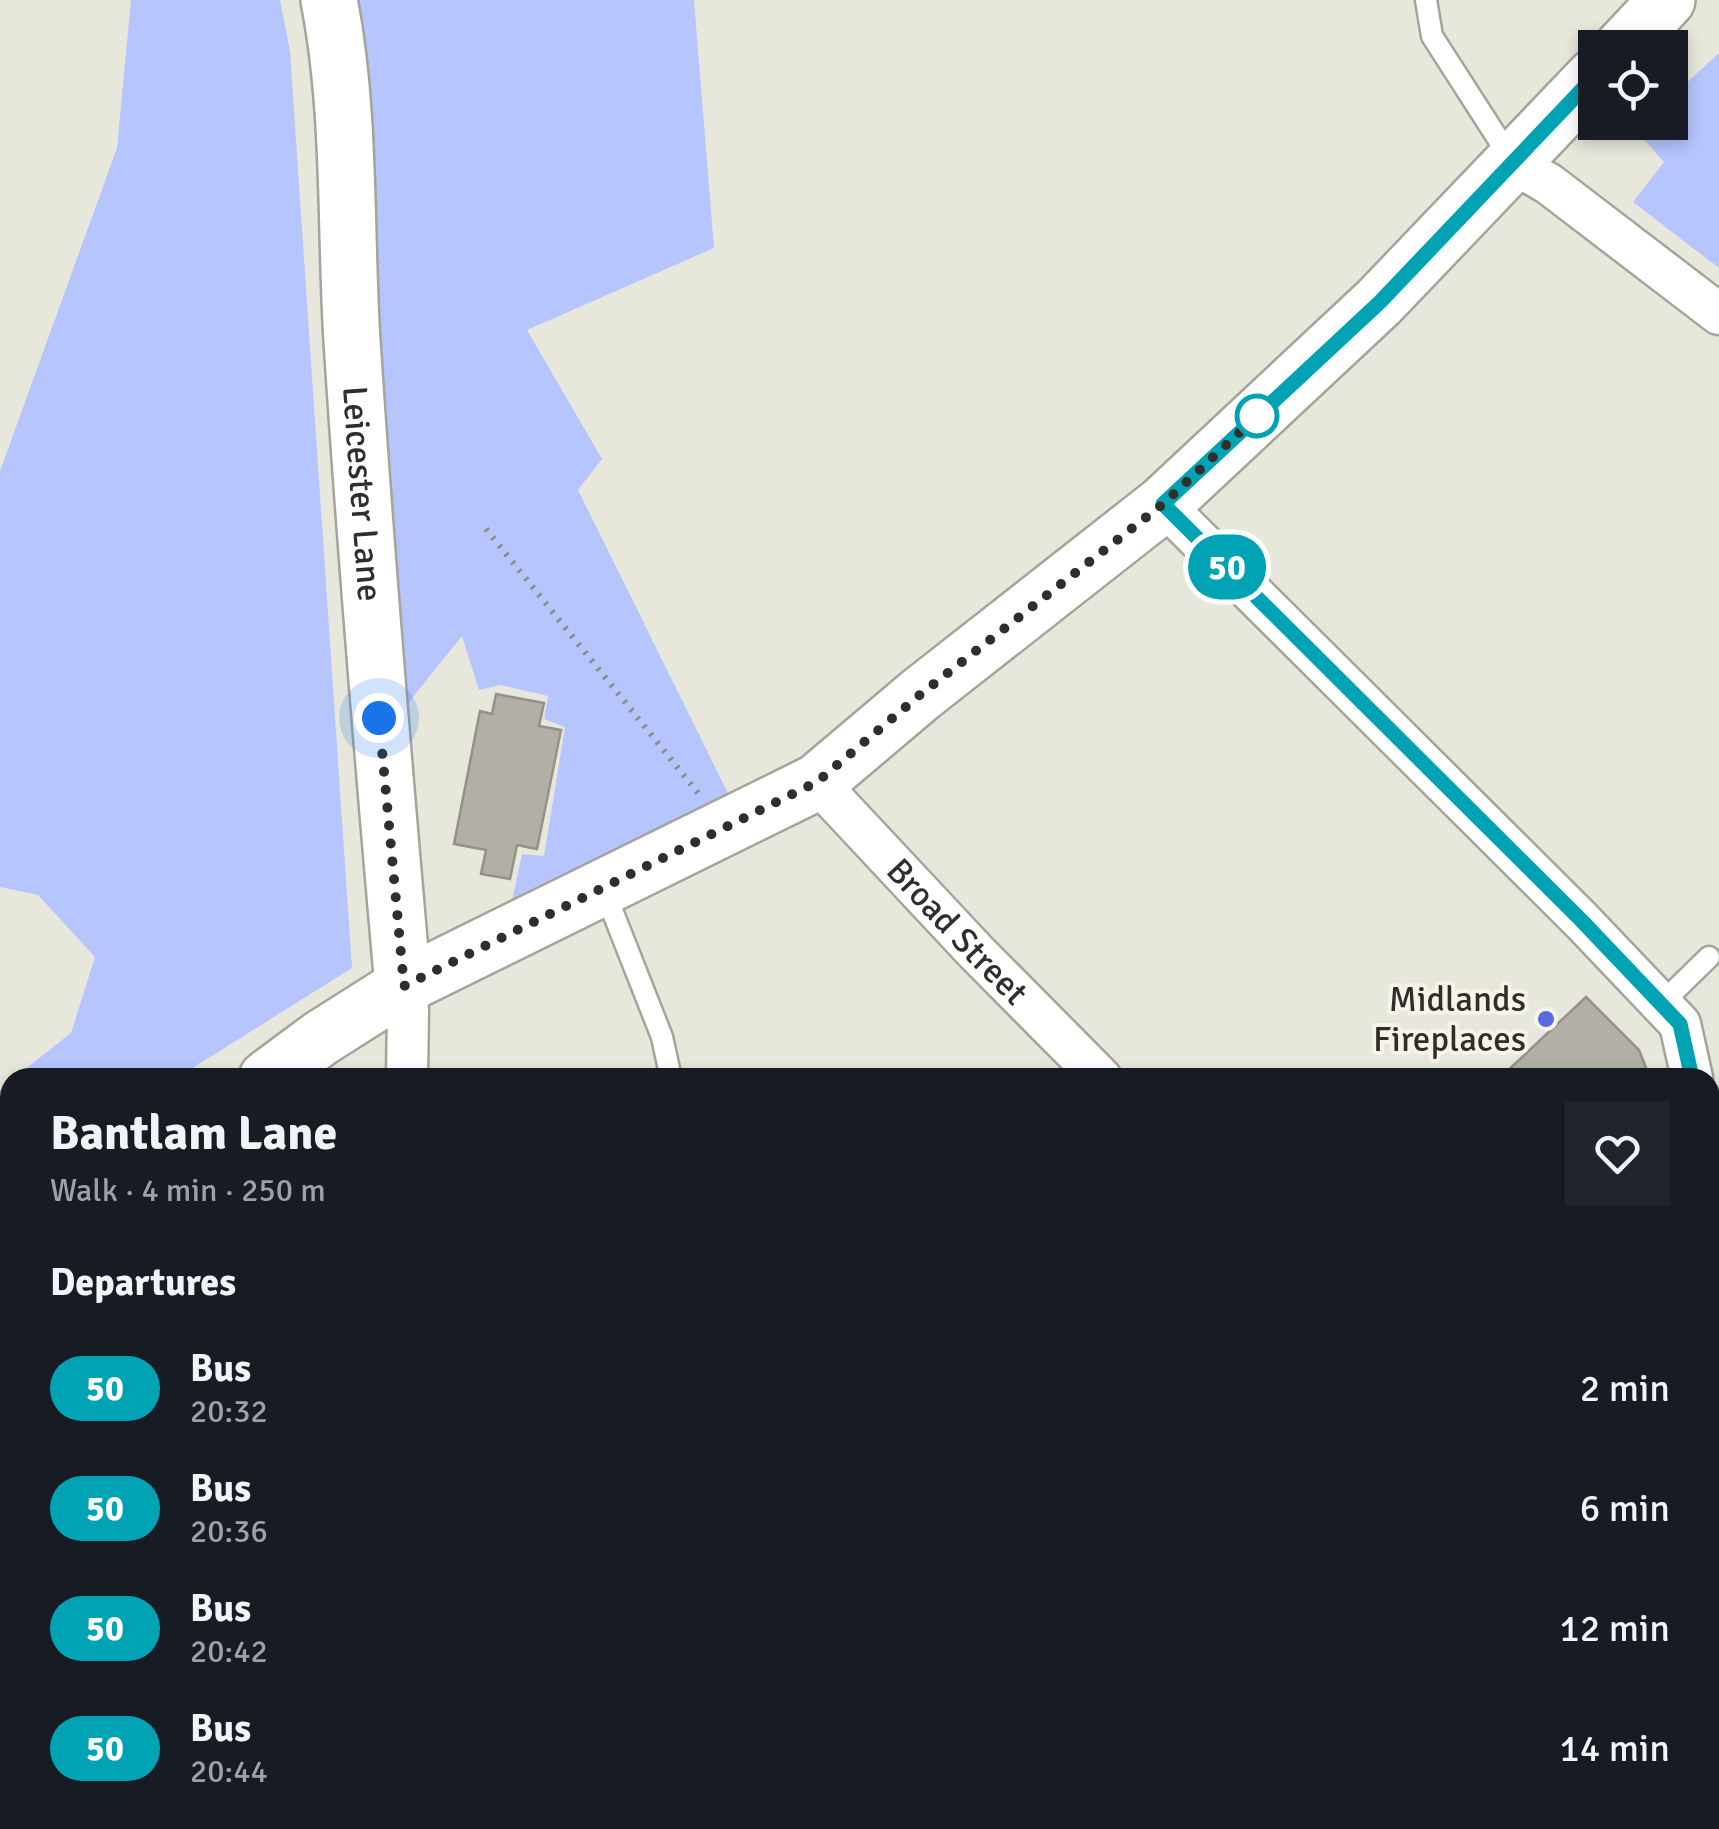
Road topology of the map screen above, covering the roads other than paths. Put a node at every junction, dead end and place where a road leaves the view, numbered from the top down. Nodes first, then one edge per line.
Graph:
1 (329, 0) edge
2 (1426, 0) edge
3 (1667, 0) edge
4 (1639, 30) edge
5 (1578, 94) edge
6 (1514, 163) junction
7 (1719, 314) edge
8 (1163, 504) junction
9 (817, 782) junction
10 (604, 888) junction
11 (1709, 957) dead end
12 (404, 986) junction
13 (1661, 1004) junction
14 (280, 1068) edge
15 (407, 1068) edge
16 (669, 1068) edge
17 (1091, 1068) edge
18 (1690, 1068) edge

1 - 12 main road, Leicester Lane
2 - 6 lane
3 - 4 main road
5 - 6 main road
6 - 7 street
6 - 8 main road
8 - 9 main road
8 - 13 street
9 - 10 main road
9 - 17 street, Broad Street
10 - 12 main road
10 - 16 lane
11 - 13 lane
12 - 14 main road
12 - 15 street
13 - 18 street

